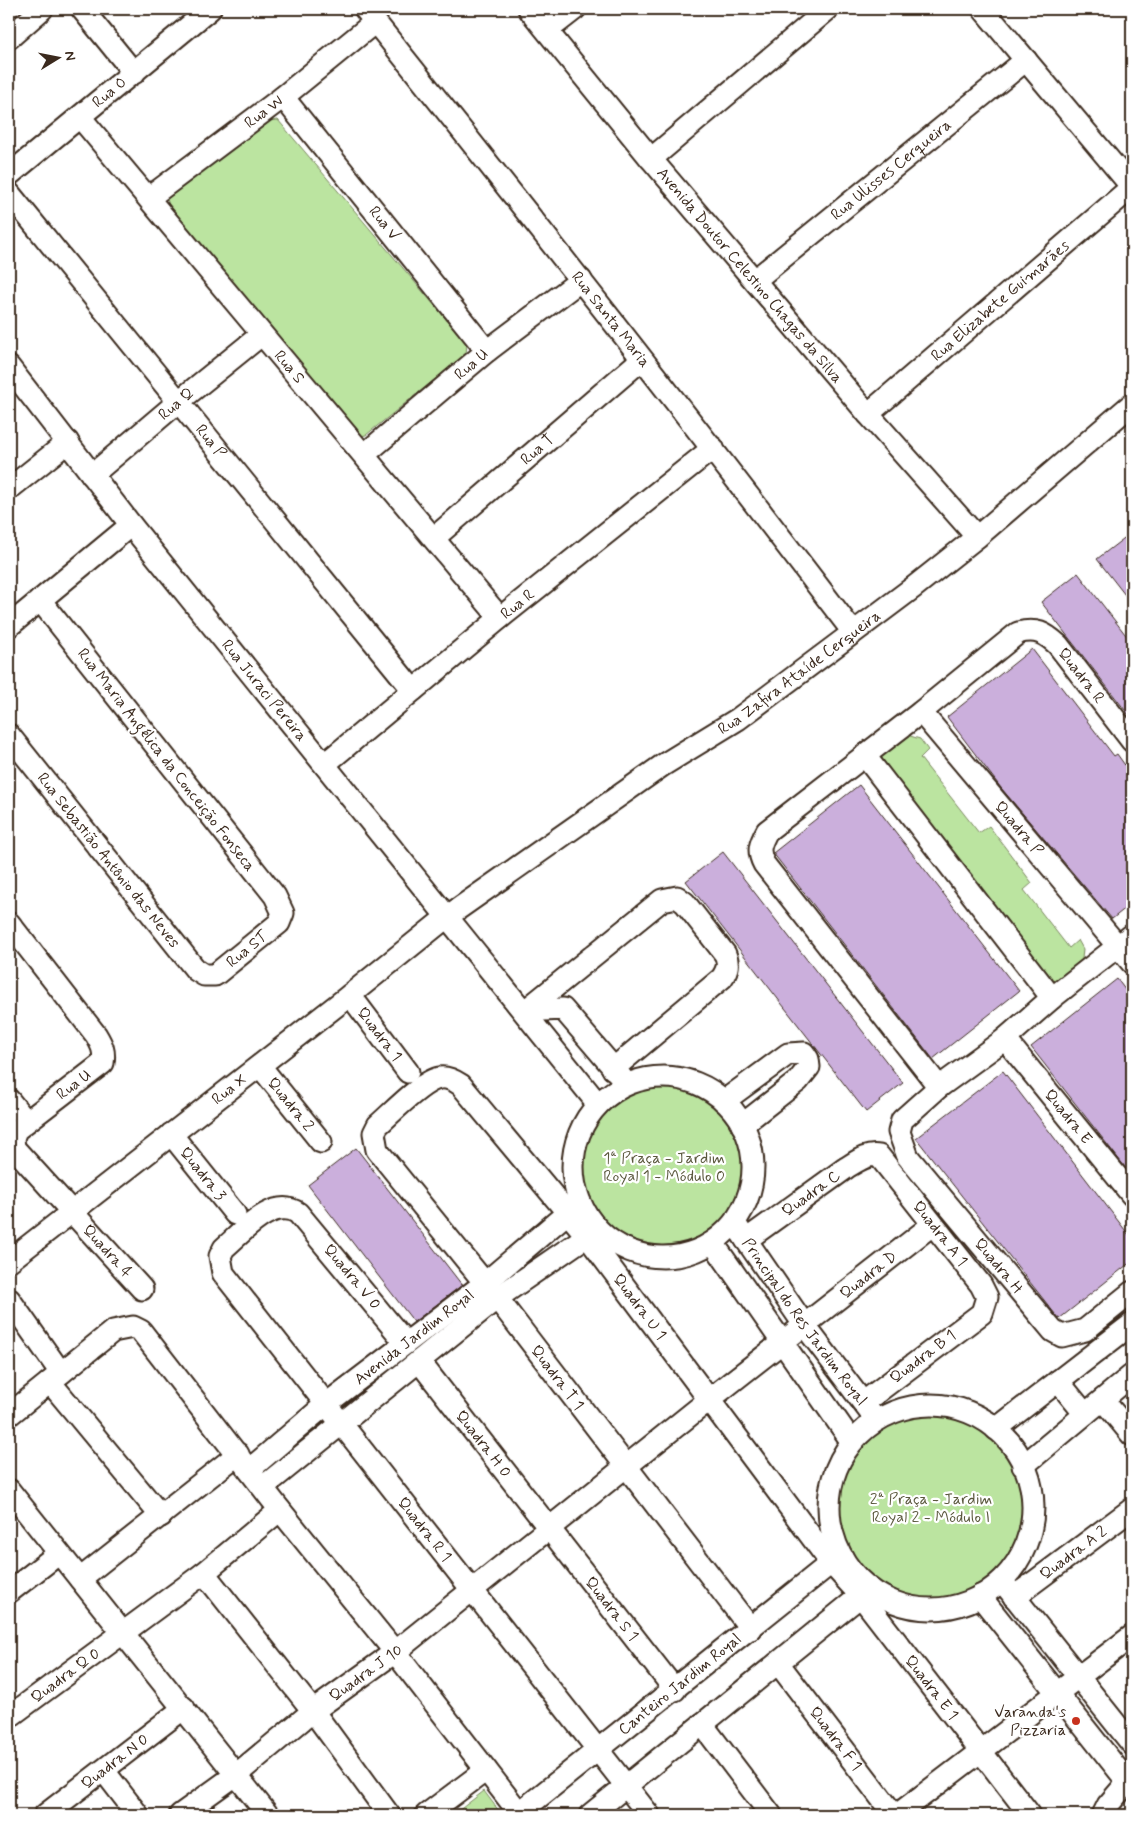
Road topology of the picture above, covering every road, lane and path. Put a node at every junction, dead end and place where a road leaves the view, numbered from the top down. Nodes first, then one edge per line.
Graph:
1 (42, 9) edge
2 (82, 9) edge
3 (210, 9) edge
4 (529, 9) edge
5 (575, 9) edge
6 (828, 9) edge
7 (983, 9) edge
8 (370, 15) edge
9 (548, 30) junction
10 (9, 38) edge
11 (1026, 60) junction
12 (134, 73) junction
13 (283, 97) junction
14 (80, 117) junction
15 (651, 158) junction
16 (9, 175) edge
17 (1132, 187) edge
18 (9, 194) edge
19 (150, 197) junction
20 (581, 280) junction
21 (755, 280) junction
22 (261, 335) junction
23 (486, 351) junction
24 (641, 360) junction
25 (9, 367) edge
26 (178, 402) junction
27 (1132, 404) edge
28 (868, 414) junction
29 (68, 442) junction
30 (713, 448) junction
31 (365, 454) junction
32 (92, 475) junction
33 (9, 490) edge
34 (131, 525) junction
35 (976, 537) junction
36 (434, 538) junction
37 (40, 600) junction
38 (500, 618) junction
39 (9, 626) edge
40 (853, 632) junction
41 (413, 690) junction
42 (921, 712) junction
43 (9, 735) edge
44 (1132, 741) edge
45 (865, 756) junction
46 (326, 763) junction
47 (448, 916) junction
48 (9, 923) edge
49 (279, 923) joint
50 (1125, 941) edge
51 (1132, 963) edge
52 (215, 975) joint
53 (350, 995) junction
54 (1052, 998) junction
55 (524, 1011) junction
56 (1006, 1039) junction
57 (260, 1066) junction
58 (408, 1072) dead end
59 (620, 1076) junction
60 (939, 1087) junction
61 (9, 1100) edge
62 (724, 1101) junction
63 (598, 1104) junction
64 (26, 1121) junction
65 (742, 1126) junction
66 (171, 1134) junction
67 (321, 1142) dead end
68 (879, 1156) joint
69 (1132, 1194) edge
70 (574, 1208) junction
71 (72, 1212) junction
72 (234, 1214) dead end
73 (932, 1225) junction
74 (740, 1232) junction
75 (593, 1234) junction
76 (713, 1243) junction
77 (9, 1261) edge
78 (222, 1273) joint
79 (142, 1289) dead end
80 (491, 1291) junction
81 (1132, 1292) edge
82 (9, 1299) edge
83 (982, 1313) joint
84 (1132, 1324) edge
85 (805, 1326) junction
86 (784, 1341) junction
87 (405, 1342) junction
88 (419, 1361) junction
89 (1132, 1375) edge
90 (56, 1377) junction
91 (1058, 1381) junction
92 (710, 1399) junction
93 (1103, 1400) junction
94 (864, 1402) junction
95 (325, 1405) junction
96 (9, 1414) edge
97 (1085, 1414) junction
98 (876, 1421) junction
99 (340, 1425) junction
100 (996, 1429) junction
101 (1132, 1435) edge
102 (852, 1442) junction
103 (244, 1462) junction
104 (1024, 1466) junction
105 (625, 1467) junction
106 (263, 1487) junction
107 (9, 1490) edge
108 (1132, 1509) edge
109 (280, 1510) junction
110 (162, 1516) junction
111 (549, 1527) junction
112 (58, 1554) junction
113 (836, 1560) junction
114 (204, 1574) junction
115 (80, 1579) junction
116 (472, 1589) junction
117 (1008, 1589) junction
118 (9, 1592) edge
119 (865, 1592) junction
120 (980, 1596) junction
121 (751, 1629) junction
122 (122, 1633) junction
123 (1132, 1636) edge
124 (396, 1652) junction
125 (778, 1663) junction
126 (1079, 1677) junction
127 (675, 1690) junction
128 (1058, 1692) junction
129 (184, 1708) junction
130 (313, 1711) junction
131 (9, 1716) edge
132 (702, 1724) junction
133 (1132, 1744) edge
134 (598, 1750) junction
135 (980, 1750) junction
136 (486, 1770) junction
137 (104, 1771) junction
138 (238, 1774) junction
139 (1130, 1779) edge
140 (626, 1786) junction
141 (520, 1814) edge
142 (45, 1815) edge
143 (138, 1815) edge
144 (180, 1815) edge
145 (268, 1815) edge
146 (389, 1815) edge
147 (426, 1815) edge
148 (590, 1815) edge
149 (649, 1815) edge
150 (771, 1815) edge
151 (895, 1815) edge
152 (1030, 1815) edge
153 (1103, 1815) edge

1 - 10 street
2 - 12 street
3 - 12 street, Rua O
4 - 9 street, Avenida Doutor Celestino Chagas da Silva
5 - 9 street
6 - 15 street
7 - 11 street
8 - 13 street, Rua W
8 - 20 street, Rua Santa Maria
9 - 15 street, Avenida Doutor Celestino Chagas da Silva
11 - 17 street
11 - 21 street, Rua Ulisses Cerqueira
12 - 14 street, Rua O
13 - 19 street, Rua W
13 - 23 street, Rua V
14 - 16 street, Rua O
14 - 19 street, Rua S
15 - 21 street, Avenida Doutor Celestino Chagas da Silva
17 - 28 street, Rua Elizabete Guimarães
18 - 26 street, Rua P
19 - 22 street, Rua S
20 - 23 street, Rua U
20 - 24 street, Rua Santa Maria
21 - 28 street, Avenida Doutor Celestino Chagas da Silva
22 - 26 street, Rua Q
22 - 31 street, Rua S
23 - 31 street, Rua U
24 - 30 street, Rua Santa Maria
24 - 36 street, Rua T
25 - 29 street, Rua Juraci Pereira
26 - 32 street, Rua Q
26 - 41 street, Rua P
27 - 35 street, Rua Zafira Ataíde Cerqueira
28 - 35 street, Avenida Doutor Celestino Chagas da Silva
29 - 32 street, Rua Juraci Pereira
29 - 33 street
30 - 38 street, Rua R
30 - 40 street, Rua Santa Maria
31 - 36 street, Rua S
32 - 34 street, Rua Juraci Pereira
34 - 37 street
34 - 46 street, Rua Juraci Pereira
35 - 40 street, Rua Zafira Ataíde Cerqueira
36 - 38 street, Rua S
37 - 39 street
37 - 49 street, Rua Maria Angélica da Conceição Fonseca
38 - 41 street, Rua R
40 - 47 street, Rua Zafira Ataíde Cerqueira
41 - 46 street, Rua R
42 - 44 street, Quadra R
42 - 45 street
42 - 50 street, Quadra P
43 - 52 street, Rua Sebastião Antônio das Neves
45 - 54 street
45 - 60 street
46 - 47 street, Rua Juraci Pereira
47 - 53 street, Rua X
47 - 55 street, Rua Juraci Pereira
48 - 64 street, Rua U
49 - 52 street, Rua ST
50 - 51 street, Quadra P
50 - 54 street
53 - 57 street, Rua X
53 - 58 street, Quadra 1
54 - 56 street
55 - 59 street
55 - 59 street
55 - 63 street, Rua Juraci Pereira
56 - 60 street
56 - 69 street, Quadra E
57 - 66 street, Rua X
57 - 67 street, Quadra 2
59 - 62 street
59 - 63 street
60 - 81 street, Quadra H
61 - 64 street
62 - 65 street
62 - 65 street
63 - 70 street
64 - 71 street, Rua U
65 - 74 street
66 - 71 street, Rua X
66 - 72 street, Quadra 3
68 - 73 street, Quadra A 1
68 - 74 street, Quadra C
70 - 75 street
70 - 80 street, Avenida Jardim Royal
70 - 80 street, Quadra T 1
71 - 77 street, Rua X
71 - 79 street, Quadra 4
73 - 83 street, Quadra A 1
73 - 85 street, Quadra D
74 - 76 street
74 - 85 street, Principal do Res Jardim Royal
75 - 76 street
75 - 80 street, Avenida Jardim Royal
75 - 92 street, Quadra U 1
76 - 86 street, Principal do Res Jardim Royal
78 - 87 street, Quadra V 0
78 - 95 street, Quadra R 1
80 - 87 street, Avenida Jardim Royal
80 - 88 street, Avenida Jardim Royal
80 - 105 street, Quadra T 1
82 - 90 street
83 - 94 street, Quadra B 1
84 - 91 street
85 - 86 street, Quadra D
85 - 94 street, Principal do Res Jardim Royal
86 - 92 street, Quadra D
86 - 102 street, Principal do Res Jardim Royal
87 - 95 street, Avenida Jardim Royal
88 - 99 street, Avenida Jardim Royal
88 - 111 street, Quadra H 0
89 - 93 street
90 - 96 street
90 - 103 street
90 - 110 street
91 - 97 street
91 - 100 street
92 - 105 street, Quadra J 10
92 - 113 street, Quadra U 1
93 - 97 street
93 - 101 street
94 - 98 street, Principal do Res Jardim Royal
95 - 99 street, Quadra R 1
95 - 103 street, Avenida Jardim Royal
97 - 104 street
98 - 100 street
98 - 102 street
99 - 106 street, Avenida Jardim Royal
99 - 116 street, Quadra R 1
100 - 104 street
102 - 113 street
103 - 106 street
103 - 110 street, Avenida Jardim Royal
104 - 117 street
105 - 111 street, Quadra J 10
105 - 121 street, Quadra T 1
106 - 109 street
107 - 112 street
108 - 117 street, Quadra A 2
109 - 114 street, Quadra Q 0
109 - 124 street
110 - 115 street, Avenida Jardim Royal
111 - 116 street, Quadra J 10
111 - 127 street, Quadra S 1
112 - 115 street
112 - 118 street
113 - 119 street, Quadra E 1
113 - 121 street, Canteiro Jardim Royal
114 - 122 street, Quadra Q 0
114 - 130 street
115 - 122 street
116 - 124 street, Quadra J 10
116 - 134 street, Quadra R 1
117 - 120 street, Quadra A 2
117 - 126 street
119 - 120 street, Quadra A 2
119 - 125 street
119 - 135 street, Quadra E 1
120 - 128 street
121 - 127 street, Canteiro Jardim Royal
122 - 129 street
122 - 131 street, Quadra Q 0
123 - 126 street
124 - 130 street, Quadra J 10
124 - 136 street
125 - 132 street
125 - 151 street, Quadra F 1
126 - 128 street
126 - 133 street
127 - 134 street, Canteiro Jardim Royal
128 - 135 street
128 - 139 street
129 - 137 street, Quadra N 0
129 - 138 street
130 - 138 street, Quadra J 10
130 - 146 street
132 - 140 street
132 - 150 street
134 - 140 street, Quadra R 1
134 - 141 street, Canteiro Jardim Royal
135 - 151 street
135 - 152 street, Quadra E 1
136 - 141 street
136 - 147 street
137 - 142 street, Quadra N 0
137 - 143 street
138 - 144 street, Quadra J 10
138 - 145 street
139 - 153 street
140 - 148 street
140 - 149 street, Quadra R 1

